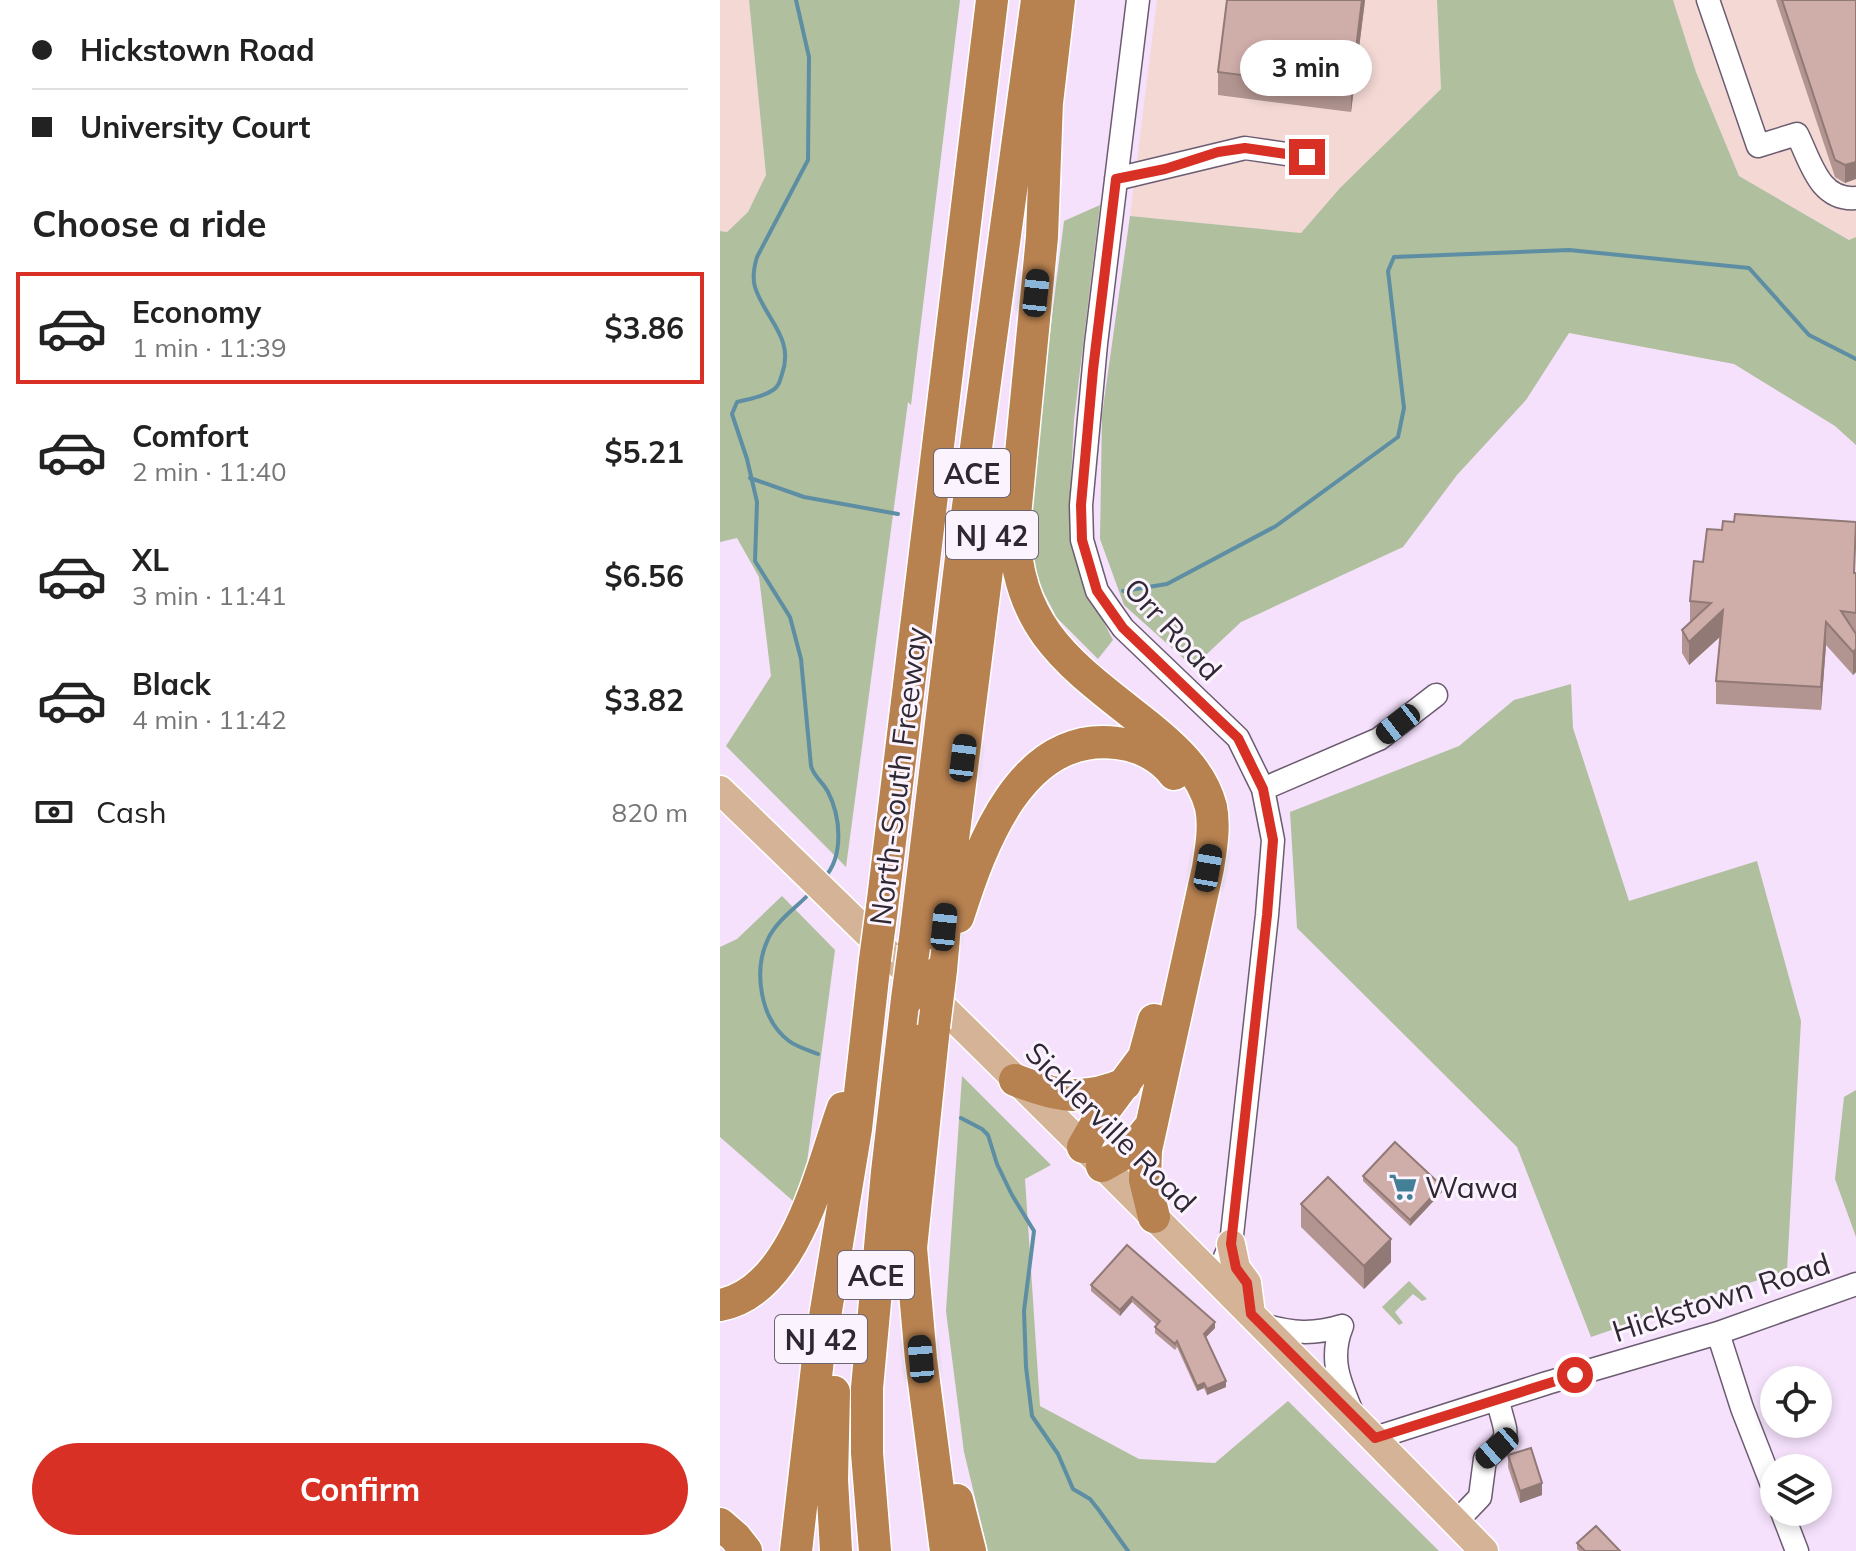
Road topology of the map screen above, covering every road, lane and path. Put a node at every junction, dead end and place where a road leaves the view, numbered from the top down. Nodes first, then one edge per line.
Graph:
1 (992, 0) edge
2 (1037, 0) edge
3 (1059, 0) edge
4 (1138, 0) edge
5 (1708, 0) edge
6 (1047, 101) junction
7 (1307, 157) dead end
8 (1116, 179) junction
9 (1856, 198) edge
10 (1436, 695) dead end
11 (1263, 789) junction
12 (720, 790) edge
13 (875, 960) junction
14 (941, 970) junction
15 (1015, 1080) junction
16 (1125, 1084) junction
17 (1151, 1126) junction
18 (856, 1129) junction
19 (1092, 1156) junction
20 (1154, 1217) junction
21 (1231, 1244) junction
22 (1212, 1276) junction
23 (1856, 1284) edge
24 (720, 1305) edge
25 (1257, 1320) junction
26 (1718, 1333) junction
27 (924, 1383) junction
28 (1498, 1401) junction
29 (1366, 1429) junction
30 (1760, 1454) edge
31 (1456, 1522) junction
32 (720, 1524) edge
33 (1787, 1526) edge
34 (746, 1551) edge
35 (796, 1551) edge
36 (836, 1551) edge
37 (875, 1551) edge
38 (946, 1551) edge
39 (970, 1551) edge
40 (1484, 1551) edge
41 (1797, 1551) edge

1 - 13 highway, North-South Freeway / NJ 42, bridge
2 - 37 highway, ACE, bridge
3 - 6 highway, North-South Freeway / NJ 42
4 - 8 street, Orr Road
5 - 9 street
6 - 14 highway, North-South Freeway / NJ 42
6 - 17 highway
7 - 8 street
8 - 11 street, Orr Road
10 - 11 street
11 - 21 street, Orr Road
12 - 15 main road, Sicklerville Road
13 - 18 highway, North-South Freeway / NJ 42
13 - 24 highway
14 - 16 highway
14 - 27 highway, North-South Freeway / NJ 42, bridge
15 - 16 highway
15 - 19 main road, Sicklerville Road
16 - 19 highway
17 - 19 highway
17 - 20 highway
18 - 35 highway, North-South Freeway / NJ 42
18 - 36 highway, ACE
19 - 20 main road, Sicklerville Road
20 - 22 main road, Sicklerville Road
21 - 22 street, Orr Road
21 - 25 main road
22 - 25 main road, Sicklerville Road
23 - 26 street, Hickstown Road
25 - 29 main road, Sicklerville Road
25 - 29 street
26 - 28 street, Hickstown Road
26 - 30 street
27 - 38 highway, North-South Freeway / NJ 42
27 - 39 highway
28 - 29 street, Hickstown Road
28 - 31 street
29 - 31 main road, Sicklerville Road
31 - 40 main road, Sicklerville Road
32 - 34 highway
33 - 41 street

